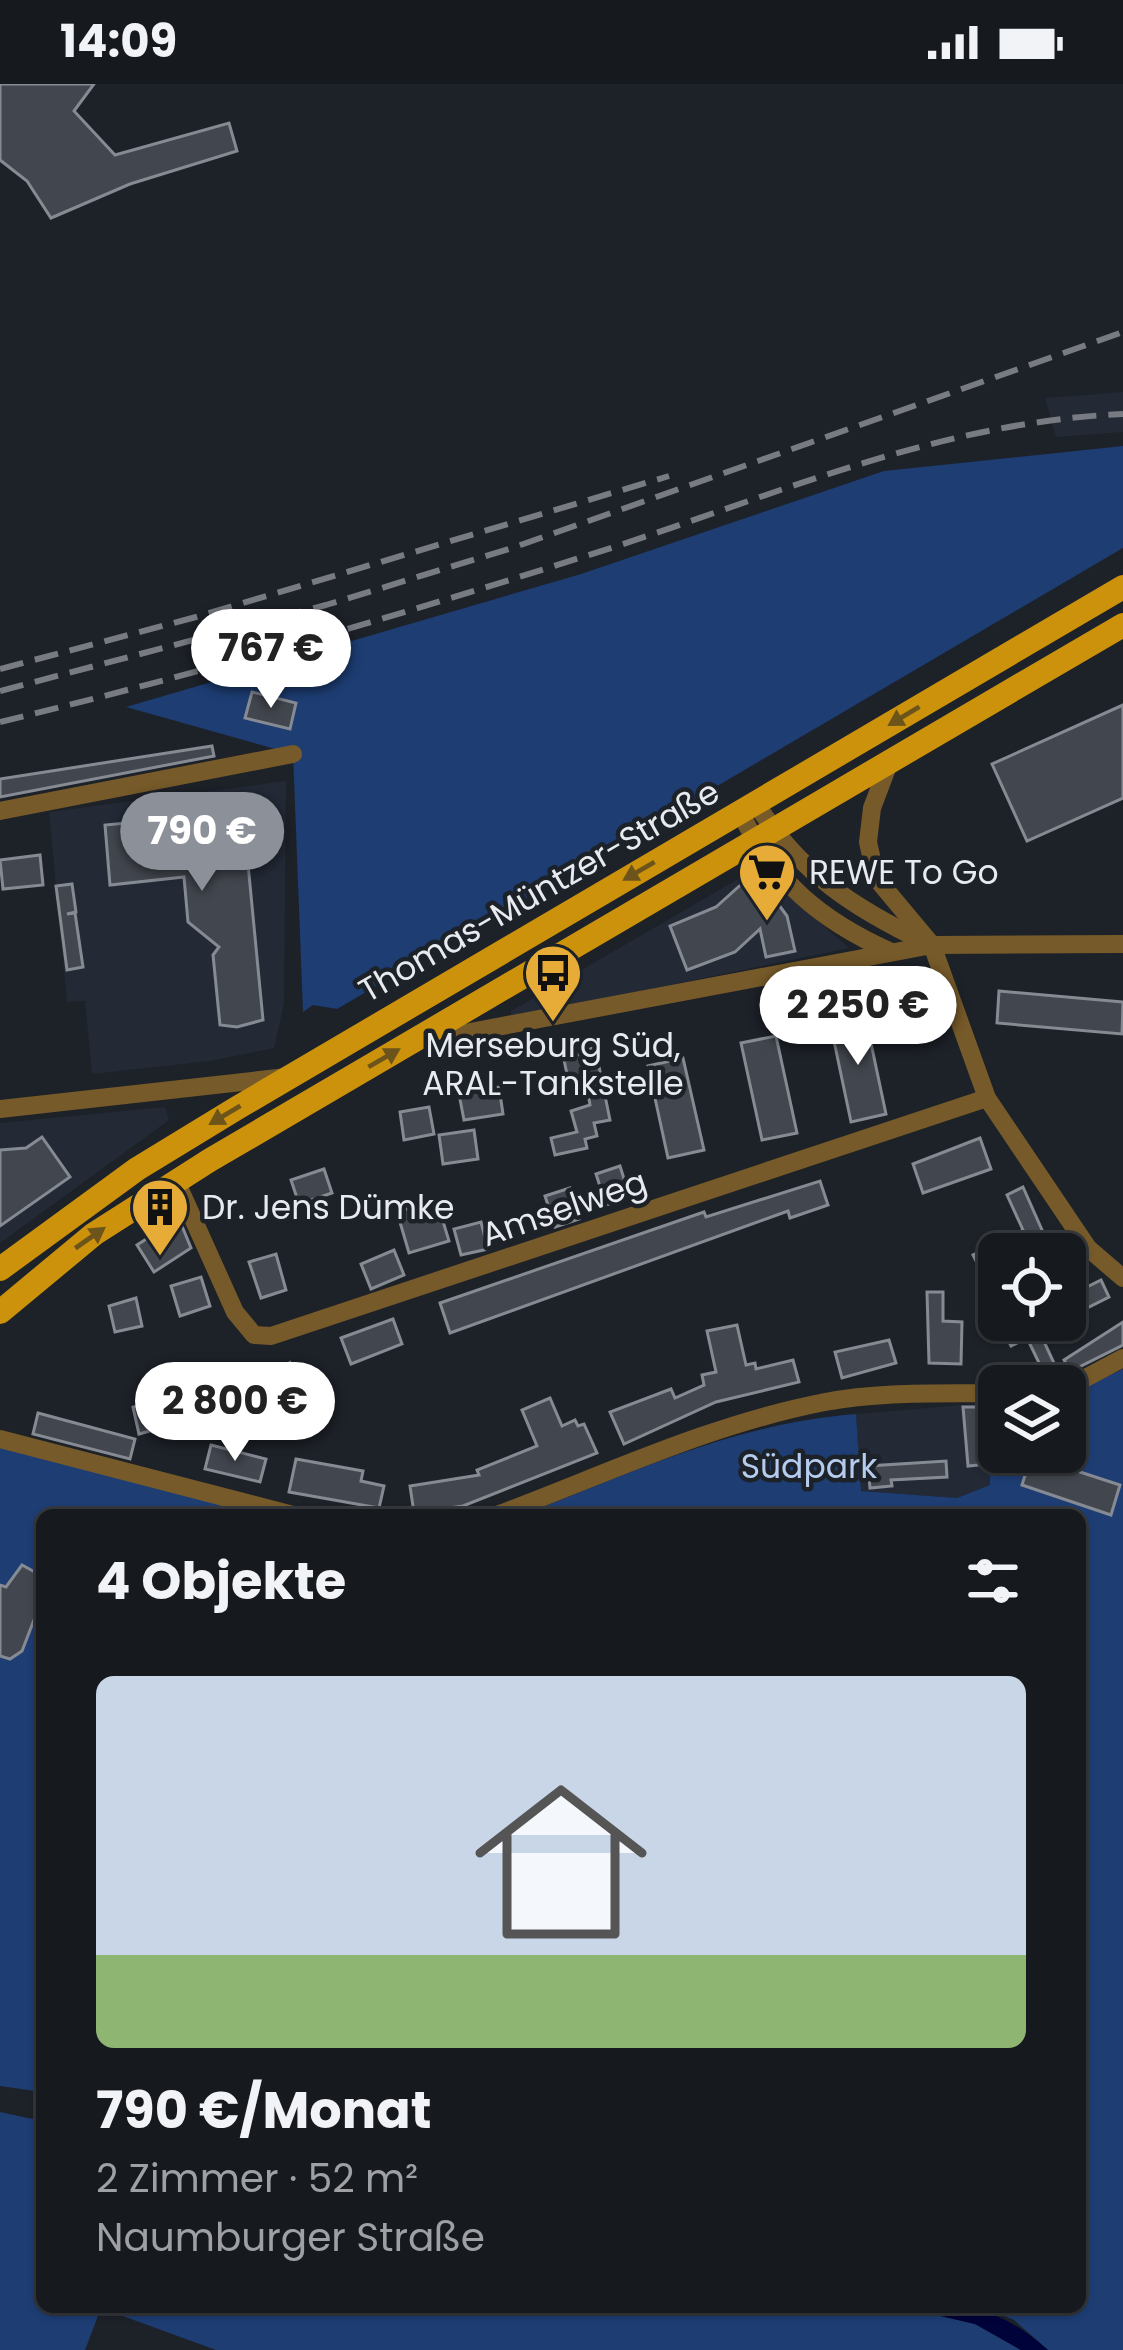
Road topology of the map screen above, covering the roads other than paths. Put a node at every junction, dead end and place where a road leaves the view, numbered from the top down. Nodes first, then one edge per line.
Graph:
1 (1123, 587) edge
2 (1123, 625) edge
3 (293, 754) dead end
4 (889, 763) junction
5 (748, 808) junction
6 (0, 811) edge
7 (764, 836) junction
8 (1123, 944) edge
9 (932, 945) junction
10 (889, 951) junction
11 (433, 1030) junction
12 (293, 1077) junction
13 (987, 1098) junction
14 (0, 1109) edge
15 (181, 1191) junction
16 (0, 1269) edge
17 (1123, 1278) edge
18 (0, 1312) edge
19 (1123, 1358) edge
20 (1086, 1378) edge
21 (978, 1393) edge
22 (0, 1439) edge
23 (270, 1509) edge
24 (513, 1509) edge

1 -> 5 main road, Thomas-Müntzer-Straße
2 - 4 main road, Thomas-Müntzer-Straße
3 - 6 street
4 - 7 main road, Thomas-Müntzer-Straße
4 - 9 street
5 - 7 street
5 -> 12 main road, Thomas-Müntzer-Straße
7 - 9 street
7 - 10 street
7 - 11 main road, Thomas-Müntzer-Straße
8 - 9 street
9 - 10 street
9 - 13 street
10 - 11 street
15 -> 11 main road, Thomas-Müntzer-Straße
12 - 14 street
12 -> 16 main road, Thomas-Müntzer-Straße
13 - 15 street, Amselweg
13 - 17 street
18 -> 15 main road, Thomas-Müntzer-Straße
19 - 20 street
21 - 24 street
22 - 23 street

